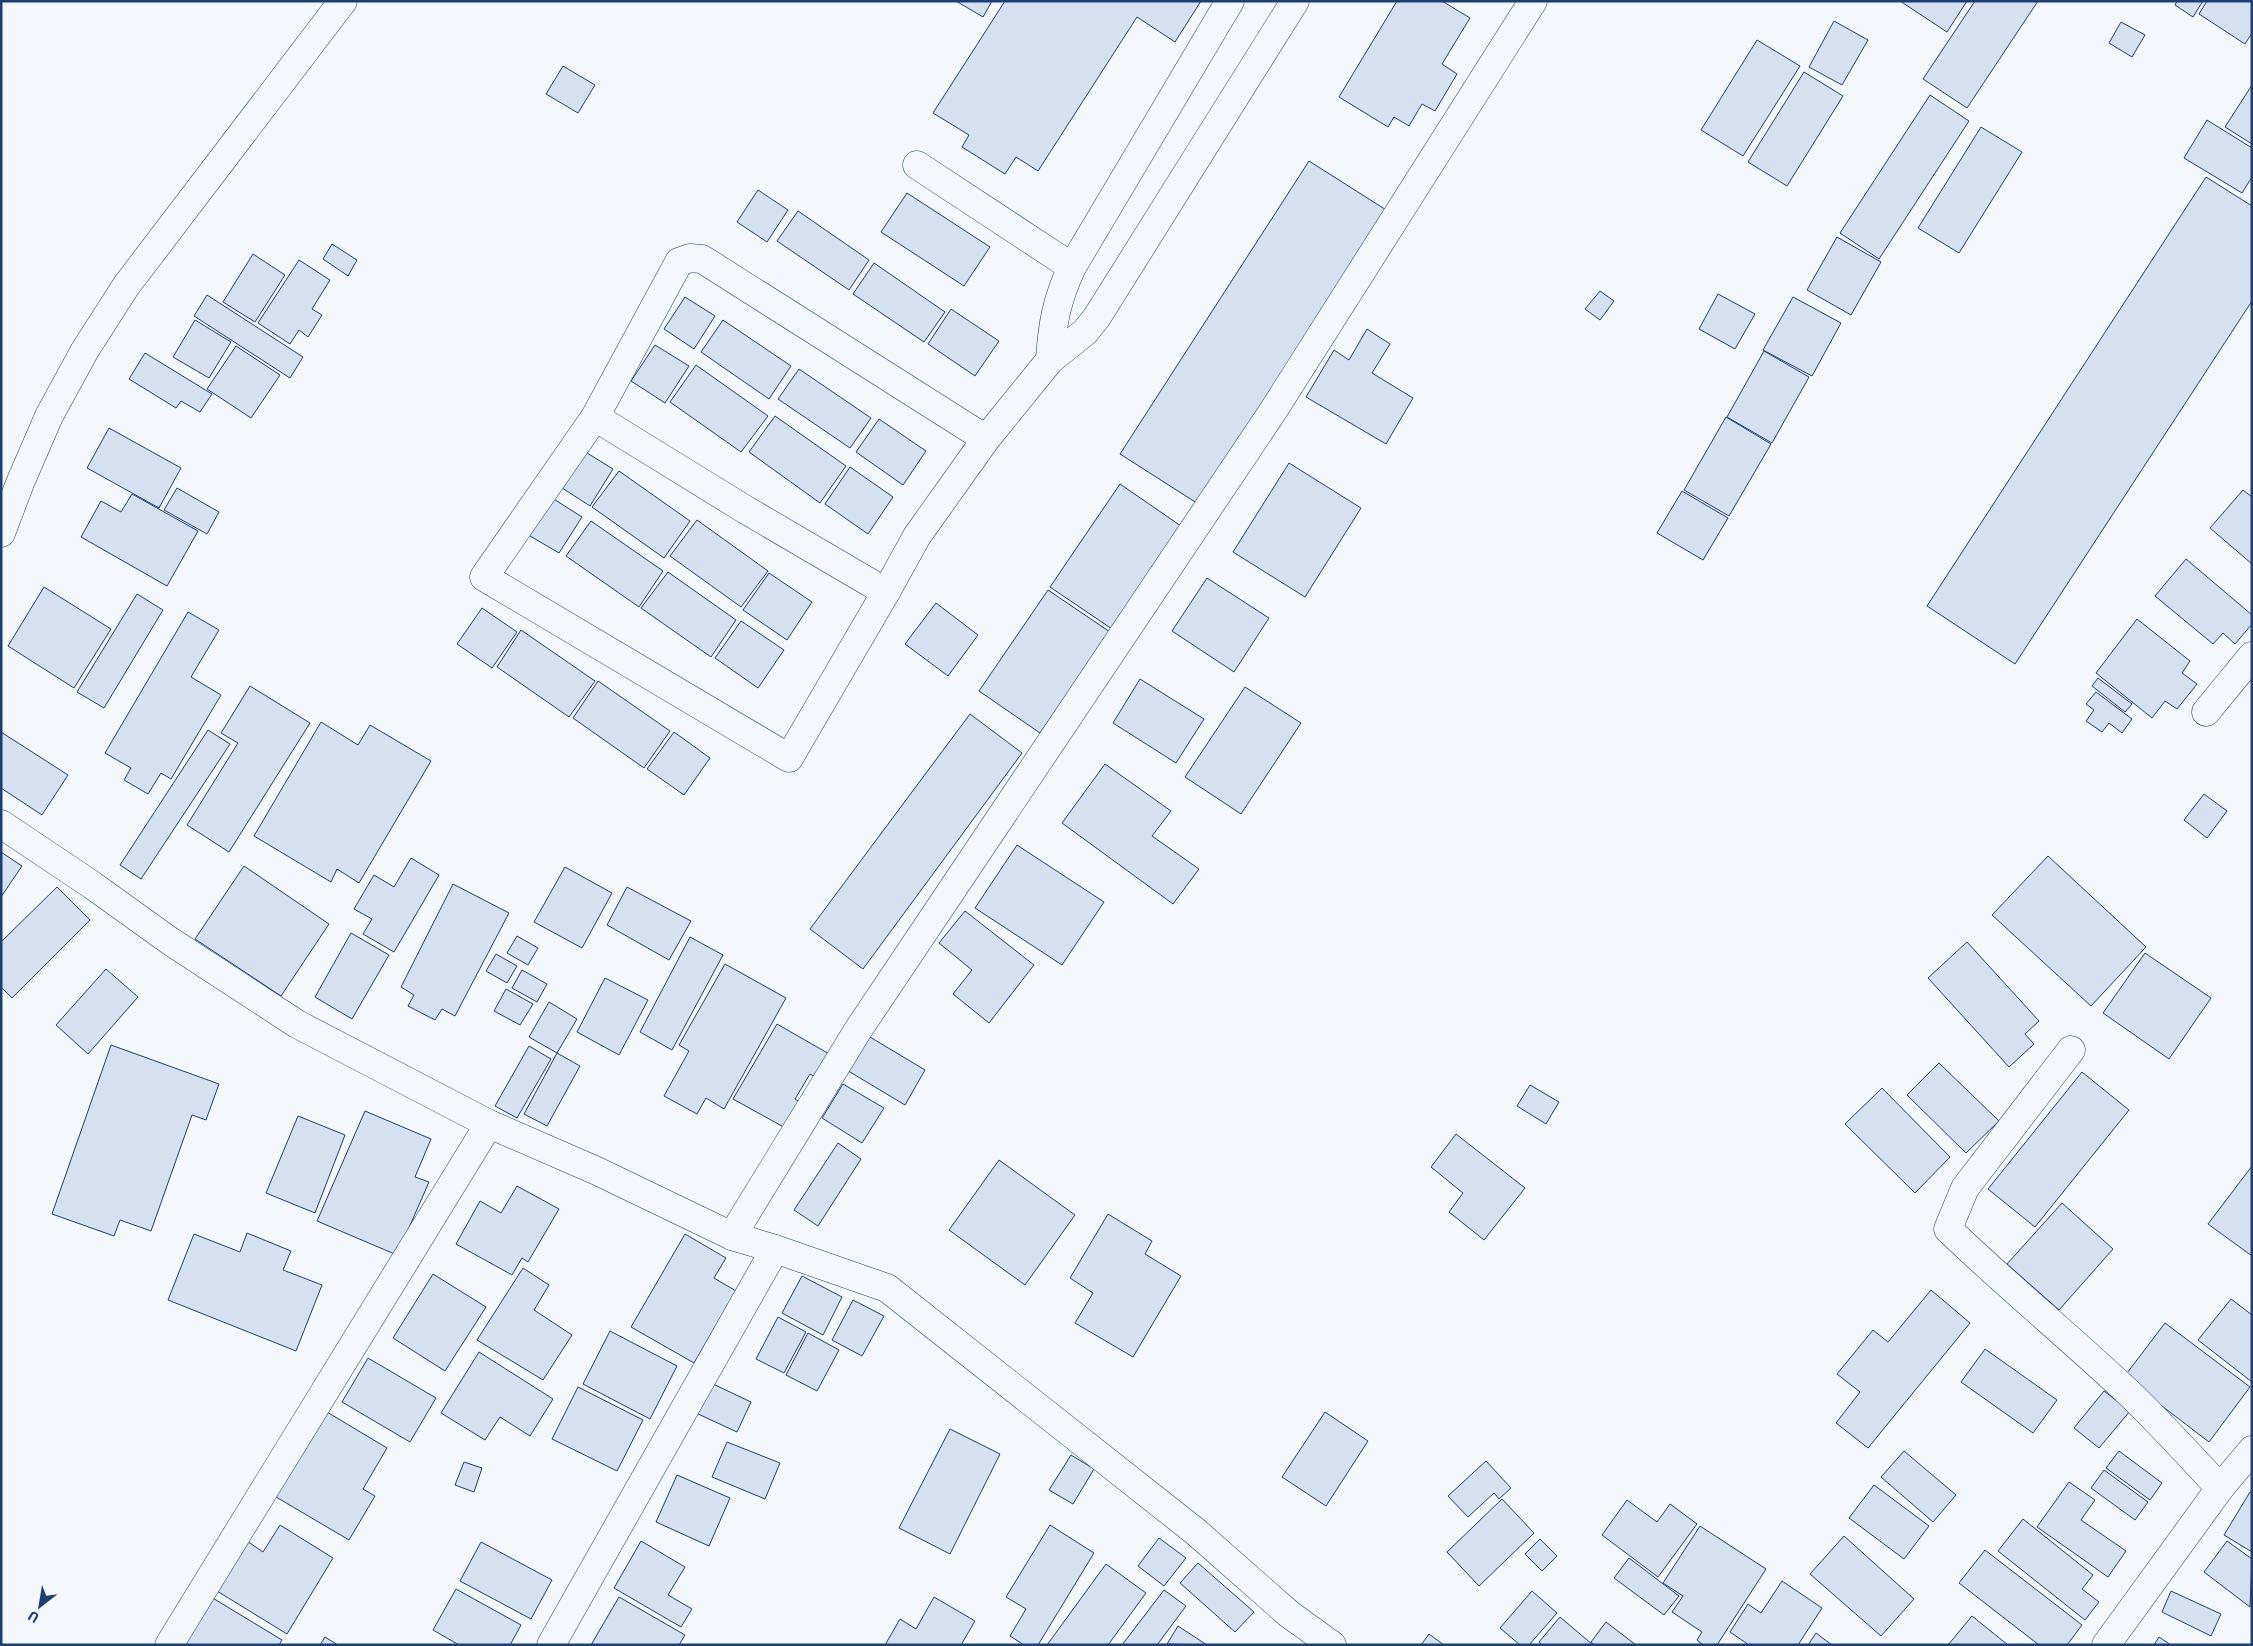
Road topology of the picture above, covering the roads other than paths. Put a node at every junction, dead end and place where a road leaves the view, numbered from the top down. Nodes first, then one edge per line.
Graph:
1 (343, 1) edge
2 (1230, 1) edge
3 (1295, 1) edge
4 (1533, 1) edge
5 (917, 165) dead end
6 (1072, 267) junction
7 (1050, 360) junction
8 (595, 417) junction
9 (986, 439) junction
10 (1, 534) edge
11 (886, 592) junction
12 (2252, 656) edge
13 (2206, 712) dead end
14 (1, 824) edge
15 (2071, 1050) dead end
16 (489, 1124) junction
17 (732, 1236) junction
18 (775, 1249) junction
19 (2252, 1450) edge
20 (2220, 1488) junction
21 (169, 1645) edge
22 (551, 1645) edge
23 (1332, 1645) edge
24 (2106, 1645) edge

1 - 10 street
2 - 6 street
3 - 7 street
4 - 17 street
5 - 6 street
6 - 7 street
7 - 9 street
8 - 9 street
8 - 11 street
8 - 11 street
9 - 11 street
12 - 13 street
14 - 16 street
15 - 20 street
16 - 17 street
16 - 21 street
17 - 18 street
18 - 22 street
18 - 23 street
19 - 20 street
20 - 24 street

